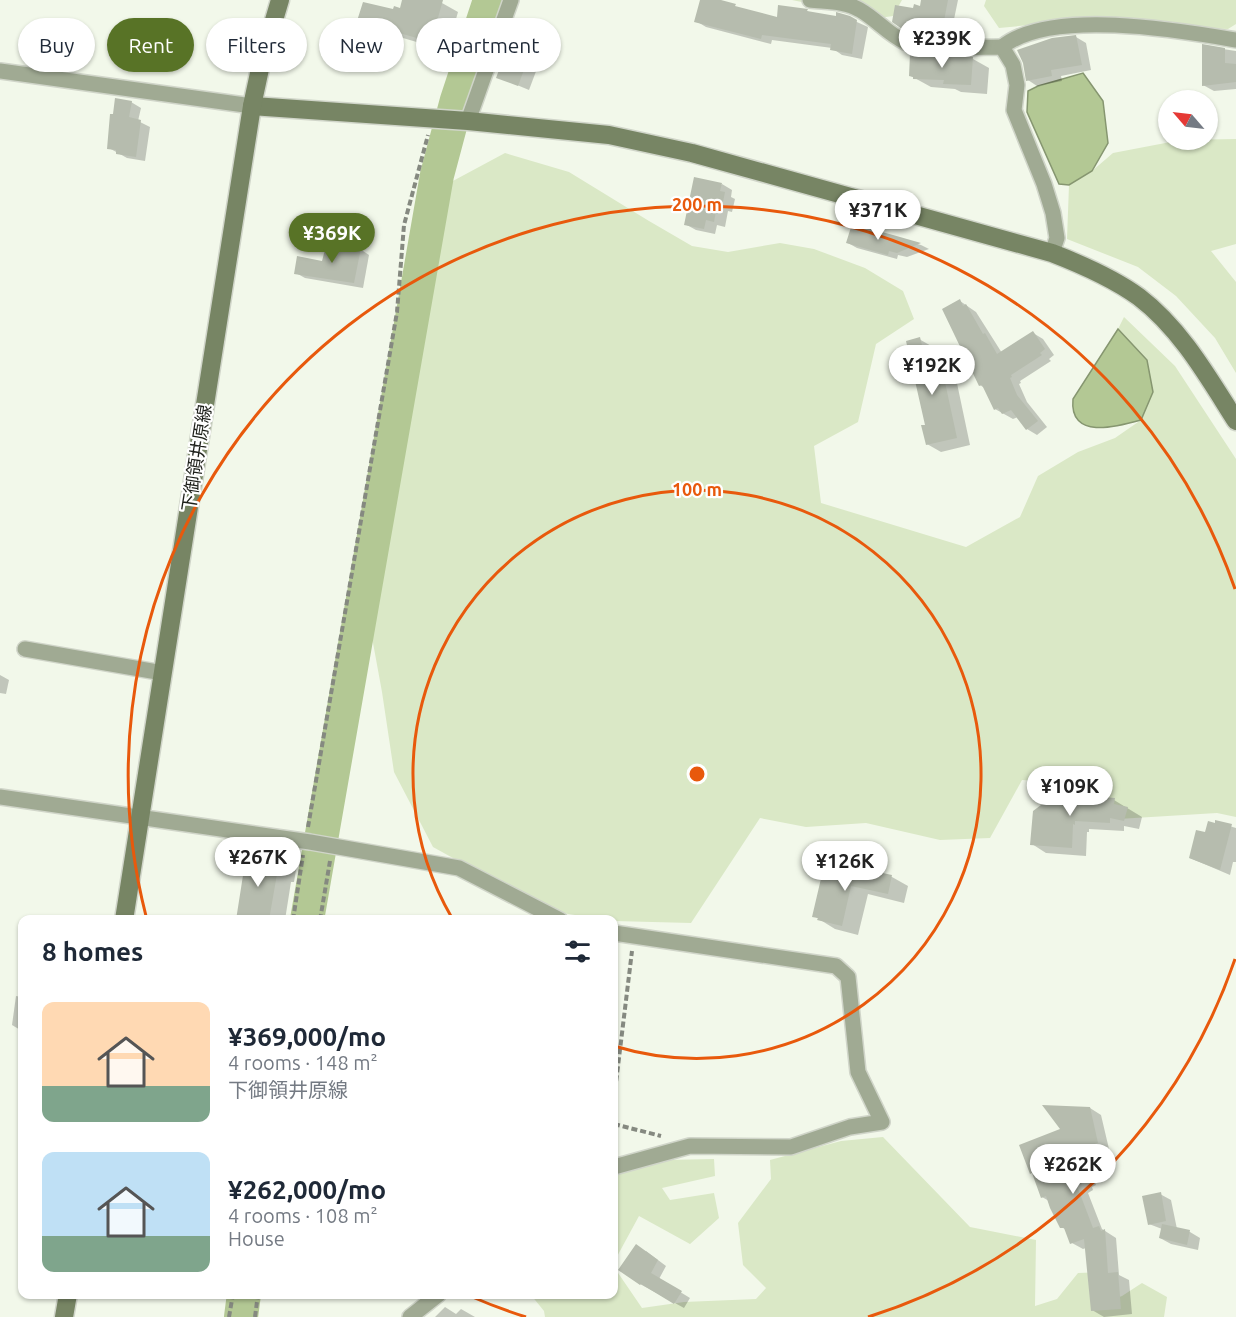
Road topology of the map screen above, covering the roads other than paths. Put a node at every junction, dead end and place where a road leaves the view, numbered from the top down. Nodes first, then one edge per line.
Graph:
1 (280, 0) edge
2 (512, 0) edge
3 (810, 0) edge
4 (1236, 40) edge
5 (1002, 47) junction
6 (0, 70) edge
7 (252, 106) junction
8 (462, 121) junction
9 (1052, 253) junction
10 (1236, 421) edge
11 (25, 649) dead end
12 (163, 673) junction
13 (0, 798) edge
14 (140, 817) junction
15 (125, 915) edge
16 (550, 915) edge
17 (618, 934) edge
18 (618, 1166) edge
19 (67, 1299) edge
20 (433, 1299) edge
21 (64, 1317) edge
22 (410, 1317) edge

1 - 7 street, 下御領井原線
2 - 8 street
3 - 5 street
4 - 5 street
5 - 9 street
6 - 7 street
7 - 8 street
7 - 12 street, 下御領井原線
8 - 9 street
9 - 10 street
11 - 12 street
12 - 14 street, 下御領井原線
13 - 14 street
14 - 15 street, 下御領井原線
14 - 16 street
17 - 18 street
19 - 21 street
20 - 22 street

